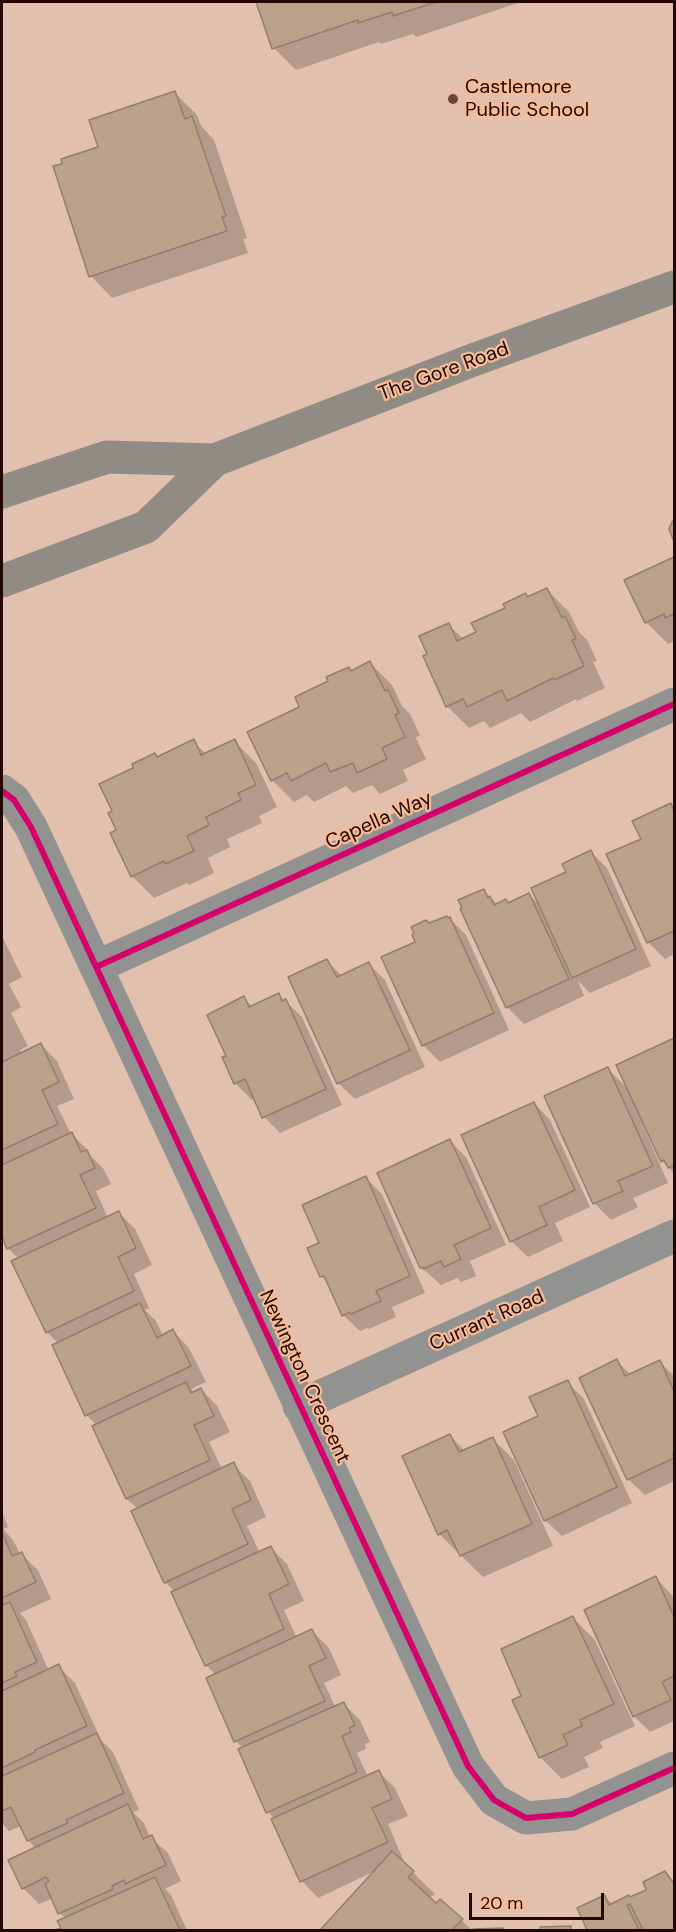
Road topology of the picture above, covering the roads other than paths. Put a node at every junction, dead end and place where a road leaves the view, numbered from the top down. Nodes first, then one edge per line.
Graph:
1 (675, 287) edge
2 (215, 460) junction
3 (2, 492) edge
4 (2, 581) edge
5 (675, 704) edge
6 (2, 791) edge
7 (96, 967) junction
8 (675, 1236) edge
9 (299, 1406) junction
10 (675, 1768) edge

1 - 2 main road, The Gore Road
2 - 3 main road, The Gore Road
2 - 4 main road, The Gore Road
5 - 7 street, Capella Way
6 - 7 street, Newington Crescent
7 - 9 street, Newington Crescent
8 - 9 street, Currant Road
9 - 10 street, Newington Crescent

